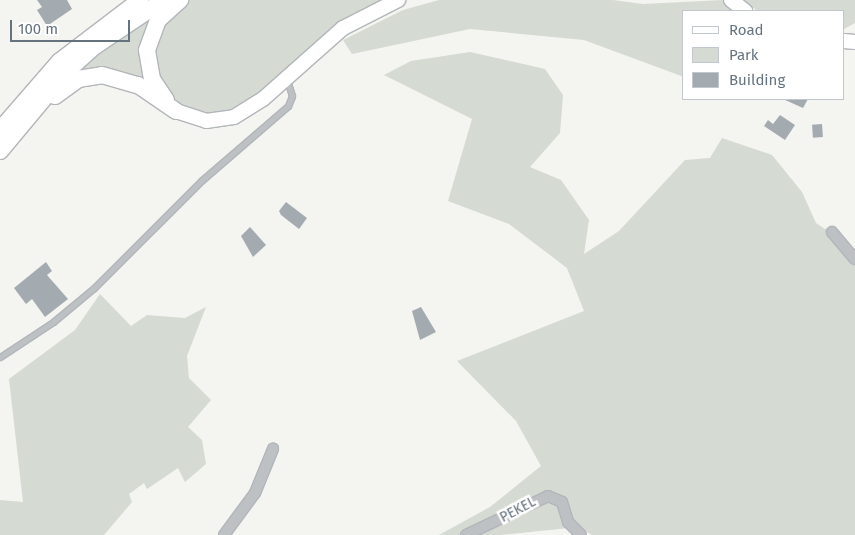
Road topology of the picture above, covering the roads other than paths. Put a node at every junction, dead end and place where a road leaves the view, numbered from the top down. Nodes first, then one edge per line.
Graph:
1 (140, 0) edge
2 (164, 0) edge
3 (180, 0) edge
4 (398, 0) edge
5 (730, 0) edge
6 (744, 10) edge
7 (285, 78) junction
8 (176, 112) junction
9 (5, 133) edge
10 (0, 151) edge
11 (832, 232) dead end
12 (855, 259) edge
13 (0, 357) edge
14 (273, 449) dead end
15 (224, 535) edge
16 (466, 535) edge
17 (581, 535) edge

1 - 9 highway
2 - 9 highway
3 - 8 highway
4 - 7 main road
5 - 6 main road
7 - 8 main road
7 - 13 lane
8 - 9 highway
9 - 10 highway
11 - 12 street
14 - 15 street
16 - 17 street, PEKEL

